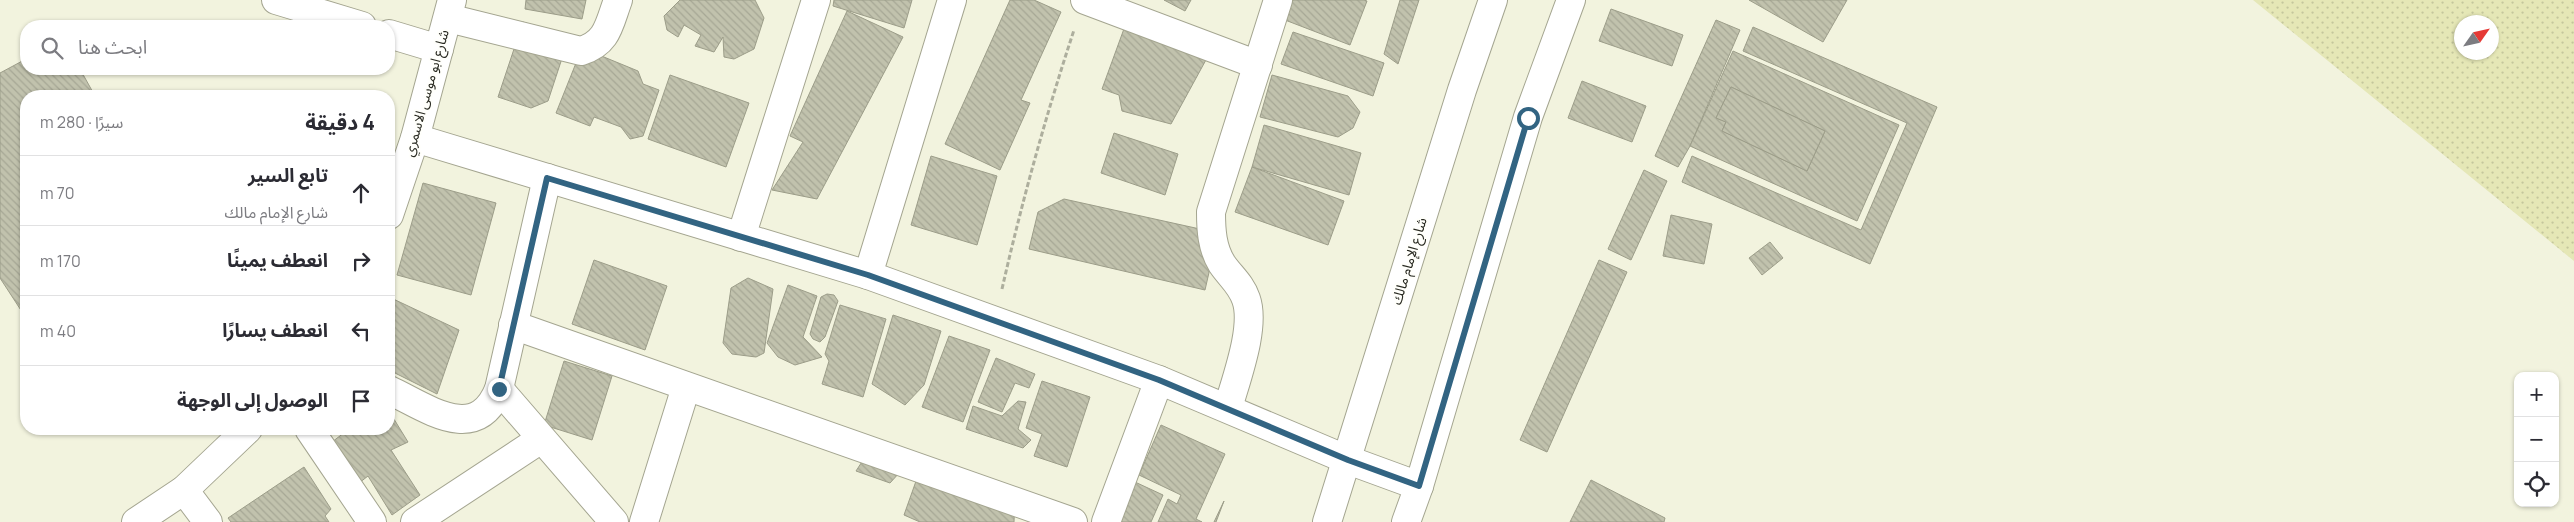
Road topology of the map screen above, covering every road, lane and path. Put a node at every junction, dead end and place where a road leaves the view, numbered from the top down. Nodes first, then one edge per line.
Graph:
1 (276, 0) edge
2 (618, 0) edge
3 (952, 0) edge
4 (1086, 0) edge
5 (1278, 0) edge
6 (1493, 0) edge
7 (1571, 0) edge
8 (808, 2) edge
9 (450, 9) edge
10 (342, 20) edge
11 (1075, 26) dead end
12 (395, 36) edge
13 (439, 50) junction
14 (1258, 65) junction
15 (415, 138) junction
16 (547, 178) junction
17 (395, 197) edge
18 (741, 236) junction
19 (868, 275) junction
20 (995, 321) junction
21 (513, 325) junction
22 (1159, 380) junction
23 (686, 387) junction
24 (499, 389) junction
25 (395, 393) edge
26 (1228, 408) junction
27 (242, 435) edge
28 (313, 435) edge
29 (541, 439) junction
30 (1348, 460) junction
31 (1419, 486) junction
32 (184, 490) junction
33 (136, 522) edge
34 (208, 522) edge
35 (372, 522) edge
36 (415, 522) edge
37 (614, 522) edge
38 (644, 522) edge
39 (1073, 522) edge
40 (1106, 522) edge
41 (1328, 522) edge
42 (1406, 522) edge

1 - 10 street
2 - 9 street
3 - 19 street
4 - 14 street
5 - 14 street
6 - 30 street, شارع الإمام مالك
7 - 31 street
8 - 18 street
9 - 13 street, شارع ابو موسى الاسمري
11 - 20 path
12 - 13 street
13 - 15 street, شارع ابو موسى الاسمري
14 - 26 street
15 - 16 street
15 - 17 street, شارع ابو موسى الاسمري
16 - 18 street
16 - 21 street
18 - 19 street
19 - 20 street
20 - 22 street
21 - 23 street
21 - 24 street
22 - 26 street
22 - 40 street
23 - 38 street
23 - 39 street
24 - 25 street
24 - 29 street
26 - 30 street
27 - 32 street
28 - 35 street
29 - 36 street
29 - 37 street
30 - 31 street
30 - 41 street, شارع الإمام مالك
31 - 42 street
32 - 33 street
32 - 34 street

